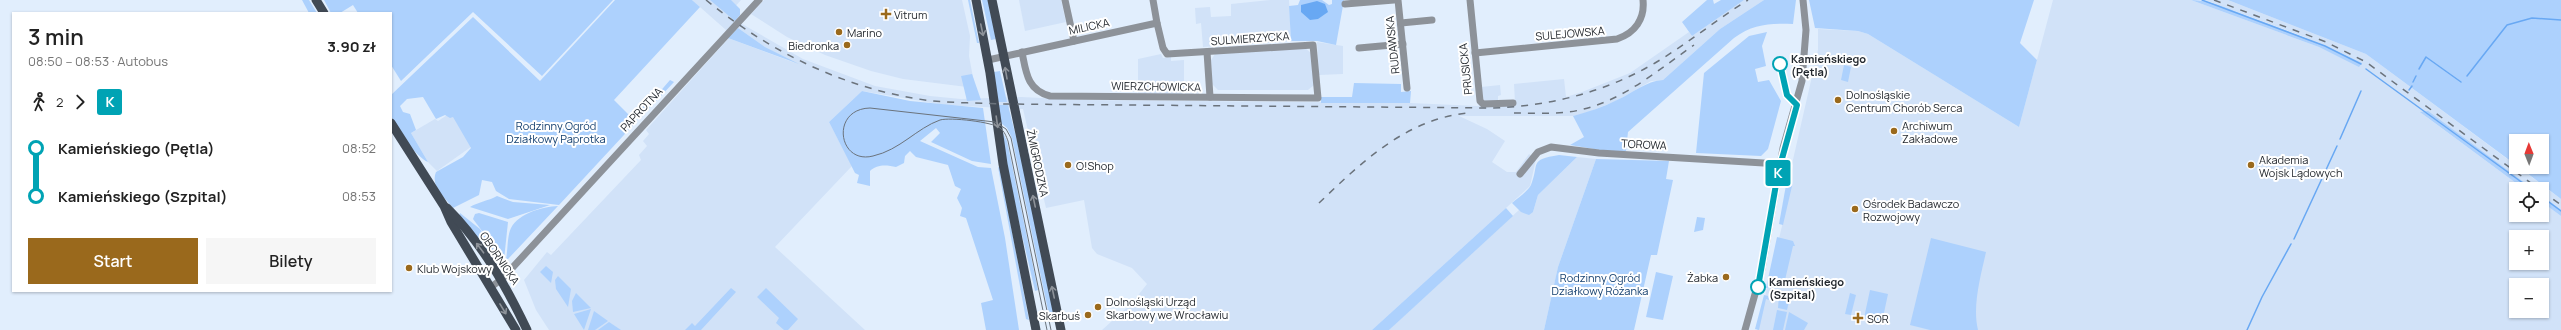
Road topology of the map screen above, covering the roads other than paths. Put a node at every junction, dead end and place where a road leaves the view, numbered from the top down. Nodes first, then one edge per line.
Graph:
1 (316, 0) edge
2 (759, 0) edge
3 (976, 0) edge
4 (992, 0) edge
5 (1065, 0) edge
6 (1153, 0) edge
7 (1394, 0) edge
8 (1398, 0) edge
9 (1470, 0) edge
10 (1643, 0) edge
11 (1803, 0) edge
12 (1345, 4) dead end
13 (323, 12) edge
14 (1432, 20) dead end
15 (1157, 23) junction
16 (1401, 23) junction
17 (1074, 41) junction
18 (1403, 44) junction
19 (1359, 48) dead end
20 (1022, 52) junction
21 (1207, 52) junction
22 (1475, 53) junction
23 (1003, 56) junction
24 (988, 60) junction
25 (1407, 88) dead end
26 (1210, 98) junction
27 (1318, 98) joint
28 (1513, 103) dead end
29 (392, 125) edge
30 (1780, 164) junction
31 (1520, 174) dead end
32 (444, 206) junction
33 (502, 279) junction
34 (491, 287) junction
35 (516, 330) edge
36 (527, 330) edge
37 (1036, 330) edge
38 (1061, 330) edge
39 (1745, 330) edge

1 - 13 main road
2 - 33 street, PAPROTNA
3 -> 24 main road
4 - 23 main road, ŻMIGRODZKA
5 - 17 street
6 - 15 street
7 - 12 street
8 - 16 street, RUDAWSKA
9 - 22 street, PRUSICKA
10 - 22 street, SULEJOWSKA
11 - 30 street
14 - 16 street
15 - 17 street, MILICKA
15 - 21 street, SULMIERZYCKA
16 - 18 street, RUDAWSKA
17 - 20 street, MILICKA
18 - 19 street
18 - 25 street, RUDAWSKA
20 - 23 street, MILICKA
20 - 26 street, WIERZCHOWICKA
21 - 26 street
21 - 27 street, SULMIERZYCKA
22 - 28 street, PRUSICKA
23 - 24 street, MILICKA
38 -> 23 main road, ŻMIGRODZKA
24 -> 37 main road
26 - 27 street, WIERZCHOWICKA
29 - 32 main road, OBORNICKA
30 - 31 street, TOROWA
30 - 39 street
33 -> 32 main road, OBORNICKA
32 - 34 main road, OBORNICKA
33 - 34 street, PAPROTNA
33 - 36 main road, OBORNICKA
34 -> 35 main road, OBORNICKA

